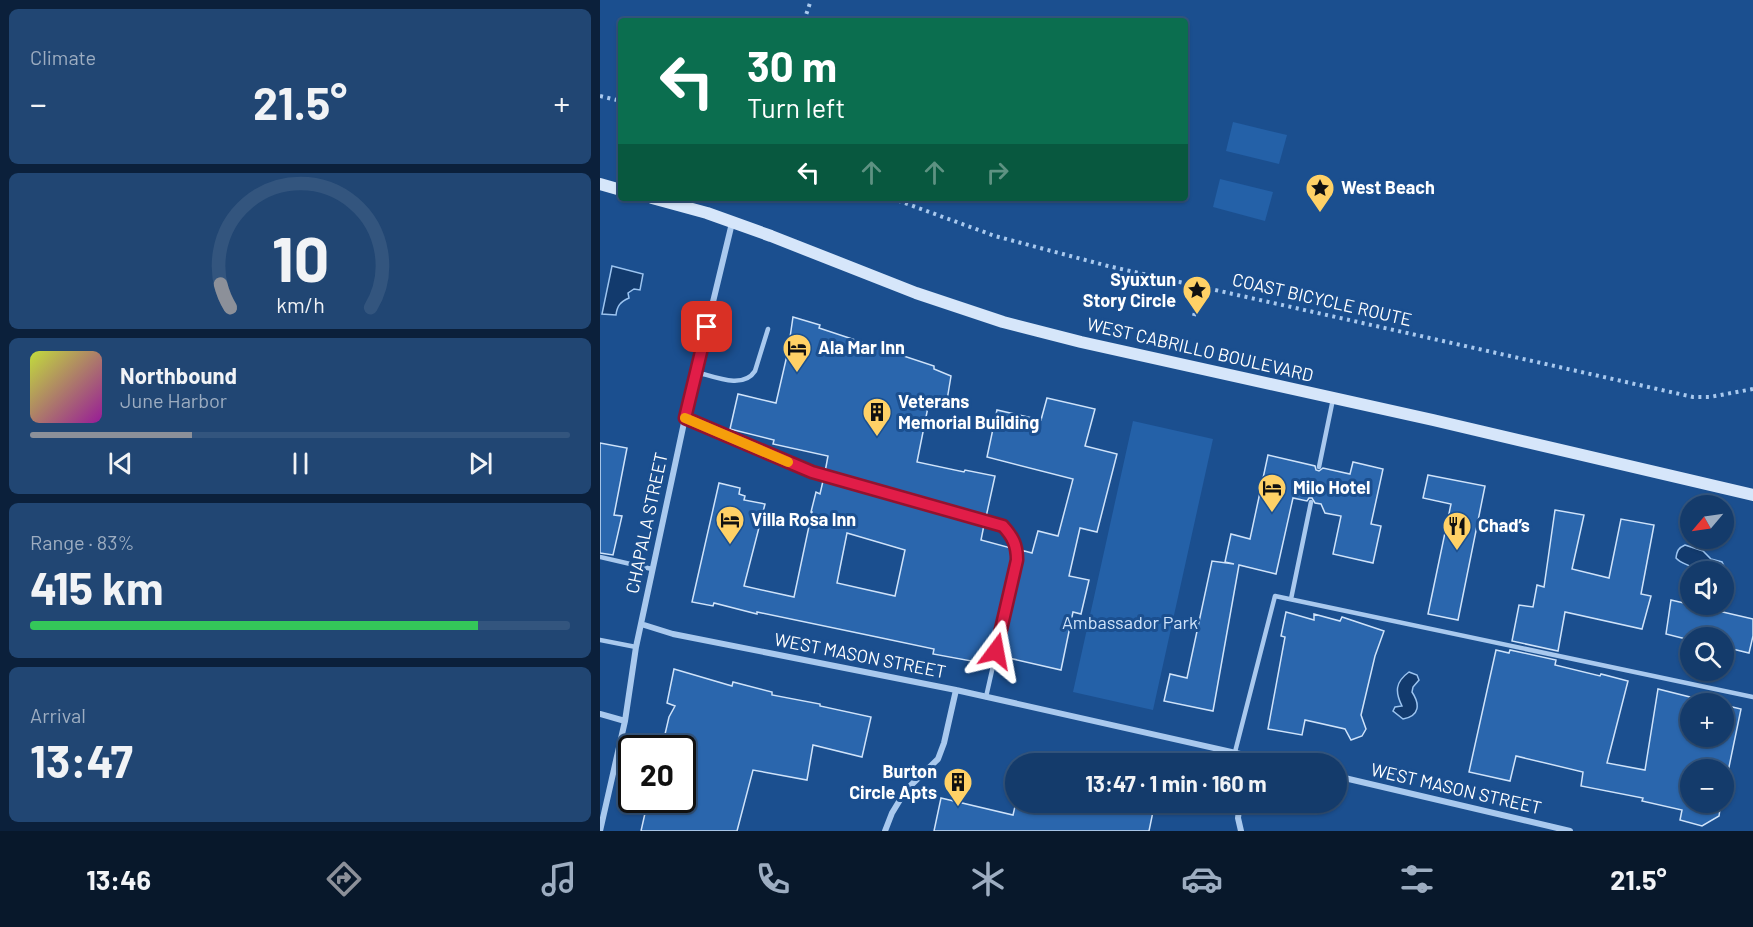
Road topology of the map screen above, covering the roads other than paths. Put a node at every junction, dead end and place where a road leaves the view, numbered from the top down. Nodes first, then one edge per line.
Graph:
1 (600, 184) edge
2 (618, 189) edge
3 (663, 201) edge
4 (732, 223) junction
5 (768, 329) dead end
6 (696, 372) junction
7 (1333, 399) junction
8 (685, 418) junction
9 (1319, 467) dead end
10 (1753, 495) edge
11 (1311, 502) dead end
12 (600, 557) edge
13 (652, 569) junction
14 (1291, 599) junction
15 (641, 624) junction
16 (600, 640) edge
17 (636, 647) junction
18 (956, 690) junction
19 (1753, 696) edge
20 (986, 697) junction
21 (600, 714) edge
22 (625, 721) junction
23 (1236, 752) junction
24 (1241, 753) edge
25 (1347, 779) edge
26 (1239, 813) edge
27 (600, 831) edge
28 (885, 831) edge
29 (1241, 831) edge
30 (1569, 831) edge

1 - 2 main road
3 - 4 main road, WEST CABRILLO BOULEVARD
4 - 6 street, CHAPALA STREET
4 - 7 main road, WEST CABRILLO BOULEVARD
5 - 6 lane
6 - 8 street, CHAPALA STREET
7 - 9 lane
7 - 10 main road, WEST CABRILLO BOULEVARD
8 - 13 street, CHAPALA STREET
8 - 20 lane
11 - 14 lane
12 - 13 lane
13 - 15 street, CHAPALA STREET
14 - 19 lane
14 - 23 lane
15 - 17 street, CHAPALA STREET
15 - 18 street, WEST MASON STREET
16 - 17 lane
17 - 22 street, CHAPALA STREET
18 - 20 street, WEST MASON STREET
18 - 28 street
20 - 23 street, WEST MASON STREET
21 - 22 street
22 - 27 street, CHAPALA STREET
23 - 24 street, WEST MASON STREET
25 - 30 street, WEST MASON STREET
26 - 29 street

